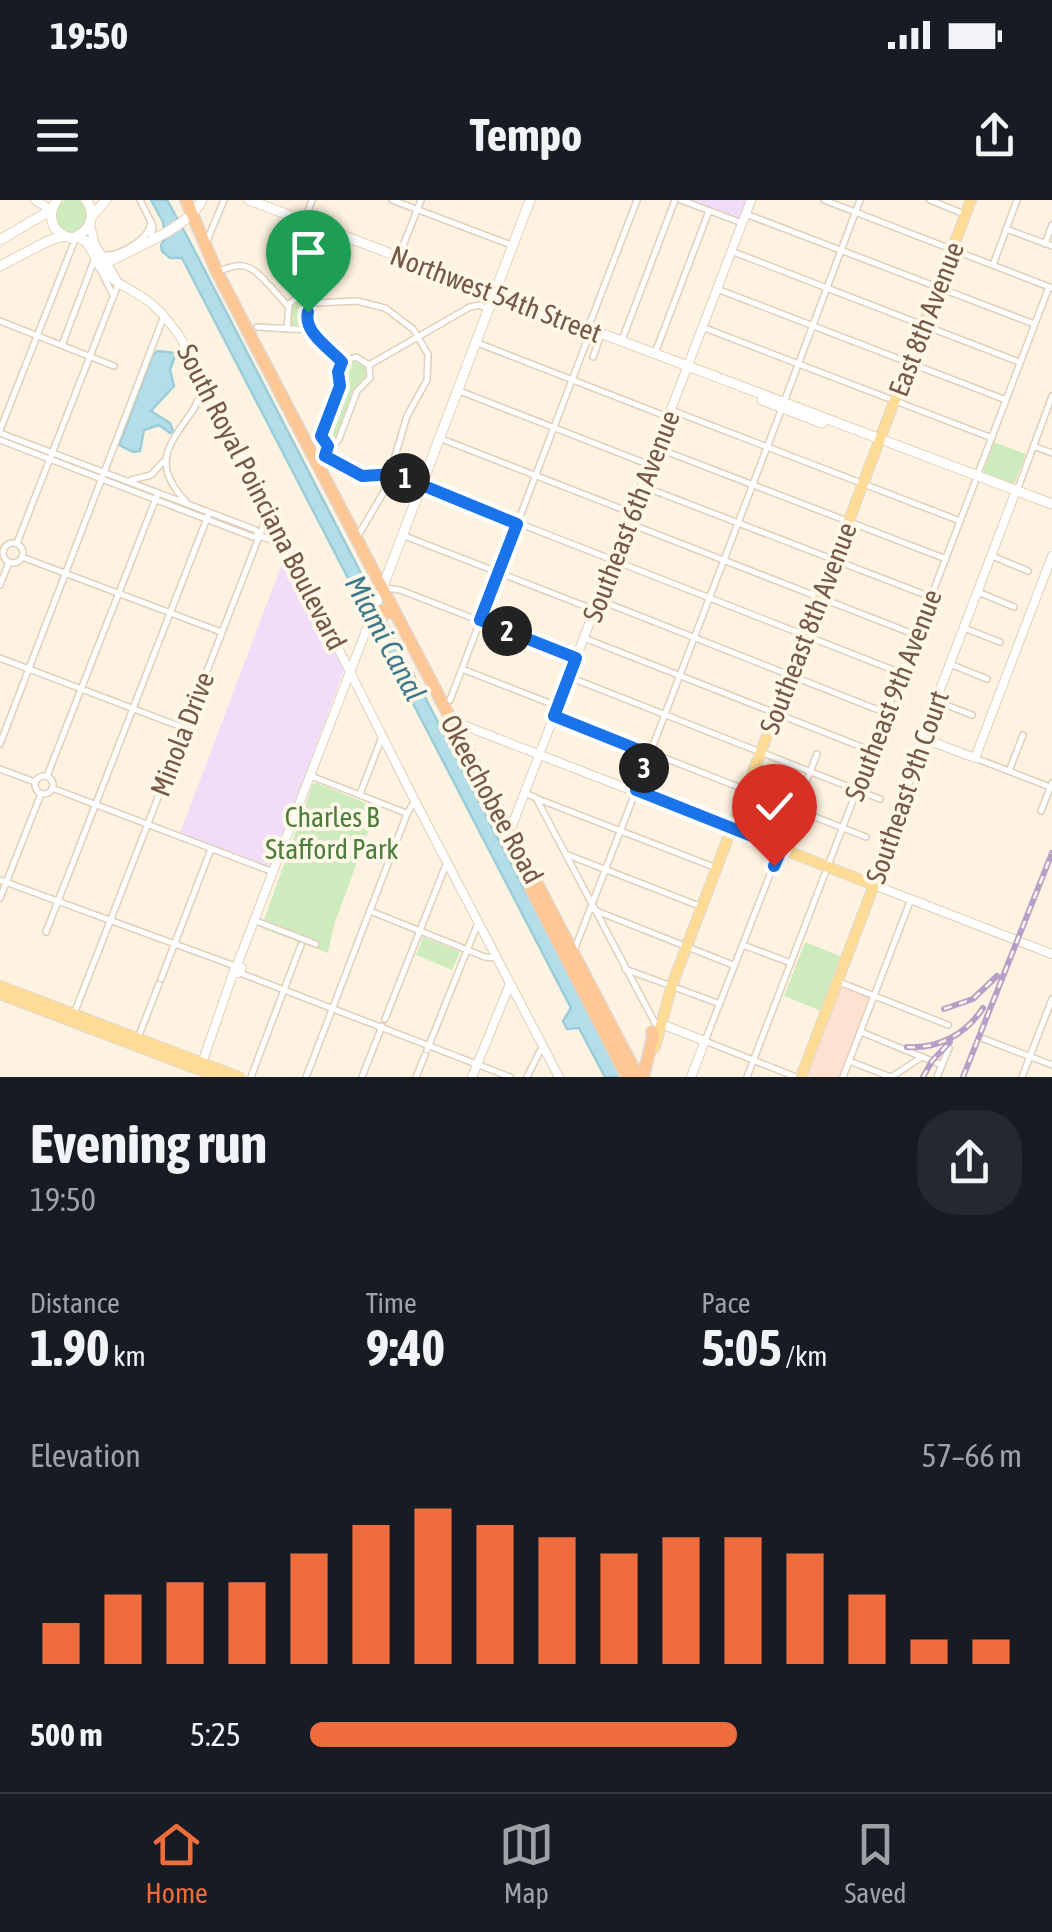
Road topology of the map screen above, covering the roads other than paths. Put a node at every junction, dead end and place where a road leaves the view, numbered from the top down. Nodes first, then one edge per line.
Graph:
1 (35, 200) edge
2 (86, 200) edge
3 (106, 200) edge
4 (140, 200) edge
5 (178, 200) edge
6 (186, 200) edge
7 (202, 200) edge
8 (224, 200) edge
9 (249, 200) edge
10 (312, 200) edge
11 (392, 200) edge
12 (420, 200) edge
13 (530, 200) edge
14 (637, 200) edge
15 (678, 200) edge
16 (751, 200) edge
17 (824, 200) edge
18 (860, 200) edge
19 (930, 200) edge
20 (970, 200) edge
21 (1016, 200) edge
22 (53, 207) edge
23 (417, 210) junction
24 (709, 211) junction
25 (856, 212) junction
26 (746, 214) junction
27 (965, 214) junction
28 (187, 219) junction
29 (91, 220) junction
30 (304, 220) junction
31 (742, 224) junction
32 (1052, 224) edge
33 (1006, 229) junction
34 (149, 237) junction
35 (0, 240) edge
36 (70, 241) junction
37 (206, 244) junction
38 (1048, 245) edge
39 (513, 246) junction
40 (952, 249) junction
41 (842, 250) junction
42 (731, 251) junction
43 (399, 256) junction
44 (99, 257) junction
45 (993, 265) junction
46 (0, 266) edge
47 (217, 272) junction
48 (116, 279) junction
49 (938, 287) junction
50 (1050, 287) edge
51 (828, 288) junction
52 (308, 289) junction
53 (717, 289) junction
54 (494, 293) junction
55 (113, 295) junction
56 (314, 303) junction
57 (288, 306) junction
58 (488, 309) junction
59 (164, 316) junction
60 (306, 317) junction
61 (0, 321) edge
62 (1034, 324) junction
63 (924, 325) junction
64 (813, 326) junction
65 (257, 327) dead end
66 (702, 327) junction
67 (290, 329) junction
68 (309, 330) junction
69 (589, 330) junction
70 (601, 335) junction
71 (36, 336) junction
72 (420, 336) junction
73 (475, 342) junction
74 (621, 342) junction
75 (62, 345) junction
76 (90, 356) junction
77 (654, 356) junction
78 (593, 357) dead end
79 (342, 362) junction
80 (1020, 362) junction
81 (909, 363) junction
82 (799, 364) junction
83 (369, 365) junction
84 (114, 366) dead end
85 (687, 367) junction
86 (572, 380) junction
87 (206, 384) junction
88 (457, 390) junction
89 (1052, 396) edge
90 (1006, 400) junction
91 (895, 401) junction
92 (783, 405) junction
93 (1049, 411) edge
94 (670, 413) junction
95 (554, 428) junction
96 (0, 434) edge
97 (439, 438) junction
98 (992, 438) junction
99 (879, 442) junction
100 (328, 446) junction
101 (768, 446) junction
102 (1034, 446) junction
103 (301, 448) junction
104 (657, 448) junction
105 (1052, 453) edge
106 (50, 456) junction
107 (319, 456) junction
108 (165, 459) junction
109 (650, 465) junction
110 (390, 474) junction
111 (103, 476) junction
112 (535, 476) junction
113 (976, 479) junction
114 (126, 481) junction
115 (864, 484) junction
116 (753, 485) junction
117 (421, 486) junction
118 (642, 486) junction
119 (1014, 492) junction
120 (156, 496) junction
121 (189, 505) junction
122 (1052, 508) edge
123 (270, 509) junction
124 (632, 513) junction
125 (208, 516) junction
126 (849, 521) junction
127 (960, 521) junction
128 (738, 523) junction
129 (517, 524) junction
130 (628, 524) junction
131 (359, 534) dead end
132 (402, 535) junction
133 (259, 536) junction
134 (17, 543) junction
135 (288, 546) junction
136 (2, 548) edge
137 (992, 556) junction
138 (1052, 556) edge
139 (22, 557) junction
140 (946, 558) junction
141 (834, 559) junction
142 (723, 561) junction
143 (9, 562) junction
144 (613, 562) junction
145 (389, 570) junction
146 (1028, 570) dead end
147 (498, 572) junction
148 (67, 573) junction
149 (374, 573) junction
150 (0, 585) edge
151 (118, 592) junction
152 (978, 592) junction
153 (820, 597) junction
154 (931, 597) junction
155 (709, 598) junction
156 (599, 600) junction
157 (380, 604) junction
158 (1014, 607) dead end
159 (595, 610) junction
160 (171, 612) junction
161 (480, 620) junction
162 (964, 628) junction
163 (222, 632) junction
164 (916, 635) junction
165 (805, 636) junction
166 (694, 637) junction
167 (584, 638) junction
168 (1000, 642) dead end
169 (342, 651) junction
170 (358, 654) junction
171 (0, 658) edge
172 (576, 658) junction
173 (950, 664) junction
174 (29, 669) junction
175 (462, 669) junction
176 (352, 670) junction
177 (902, 674) junction
178 (790, 675) junction
179 (679, 676) junction
180 (569, 677) junction
181 (986, 679) dead end
182 (356, 680) junction
183 (81, 689) junction
184 (450, 700) dead end
185 (936, 701) junction
186 (133, 709) junction
187 (436, 709) junction
188 (556, 711) junction
189 (886, 713) junction
190 (664, 714) junction
191 (775, 714) junction
192 (972, 715) dead end
193 (450, 720) junction
194 (184, 728) junction
195 (464, 732) junction
196 (382, 734) junction
197 (1023, 735) dead end
198 (922, 738) junction
199 (0, 744) edge
200 (872, 750) junction
201 (761, 752) junction
202 (539, 754) junction
203 (649, 754) junction
204 (816, 754) dead end
205 (975, 758) junction
206 (0, 769) edge
207 (810, 771) junction
208 (1009, 771) junction
209 (47, 776) junction
210 (310, 776) junction
211 (36, 782) junction
212 (1051, 785) edge
213 (52, 788) junction
214 (857, 790) junction
215 (635, 791) junction
216 (746, 791) junction
217 (525, 793) junction
218 (40, 794) junction
219 (359, 796) junction
220 (536, 798) junction
221 (880, 799) dead end
222 (416, 800) junction
223 (96, 805) junction
224 (796, 810) junction
225 (1041, 811) dead end
226 (407, 814) junction
227 (147, 824) junction
228 (842, 828) junction
229 (732, 829) junction
230 (620, 830) junction
231 (510, 833) junction
232 (866, 837) dead end
233 (782, 848) junction
234 (210, 849) junction
235 (565, 854) junction
236 (447, 862) junction
237 (827, 866) junction
238 (717, 868) junction
239 (605, 870) junction
240 (274, 872) junction
241 (3, 881) edge
242 (874, 885) junction
243 (540, 892) junction
244 (0, 898) edge
245 (912, 899) junction
246 (58, 902) junction
247 (702, 907) junction
248 (592, 908) junction
249 (370, 910) junction
250 (109, 921) junction
251 (256, 921) junction
252 (478, 922) junction
253 (419, 931) junction
254 (46, 932) dead end
255 (316, 944) dead end
256 (174, 945) junction
257 (301, 945) dead end
258 (743, 945) junction
259 (686, 947) junction
260 (467, 950) junction
261 (573, 953) junction
262 (1052, 954) edge
263 (496, 958) junction
264 (790, 963) junction
265 (734, 966) junction
266 (238, 969) junction
267 (625, 969) junction
268 (511, 982) junction
269 (838, 982) junction
270 (672, 985) junction
271 (285, 988) junction
272 (5, 992) edge
273 (874, 996) junction
274 (1052, 999) edge
275 (720, 1004) junction
276 (333, 1007) junction
277 (72, 1018) junction
278 (383, 1023) junction
279 (948, 1025) dead end
280 (656, 1026) junction
281 (861, 1032) junction
282 (984, 1039) dead end
283 (136, 1042) junction
284 (705, 1042) junction
285 (543, 1046) junction
286 (948, 1048) dead end
287 (427, 1050) junction
288 (1030, 1056) junction
289 (922, 1057) junction
290 (753, 1060) junction
291 (849, 1061) junction
292 (478, 1064) junction
293 (942, 1065) junction
294 (1052, 1065) edge
295 (201, 1066) junction
296 (637, 1073) edge
297 (218, 1077) edge
298 (239, 1077) edge
299 (251, 1077) edge
300 (306, 1077) edge
301 (362, 1077) edge
302 (416, 1077) edge
303 (472, 1077) edge
304 (510, 1077) edge
305 (528, 1077) edge
306 (561, 1077) edge
307 (692, 1077) edge
308 (746, 1077) edge
309 (799, 1077) edge
310 (842, 1077) edge
311 (891, 1077) edge
312 (938, 1077) edge
313 (1022, 1077) edge

1 - 22 street
2 - 29 main road
3 - 29 main road
4 - 34 street
5 - 28 highway, Okeechobee Road
6 - 28 highway, Okeechobee Road
7 - 28 main road
8 - 37 street
9 - 30 main road, Northwest 54th Street
10 - 30 street
11 - 23 street
12 - 23 street
13 - 39 main road
14 - 69 street
15 - 24 street
15 - 74 street
16 - 26 street, Southeast 6th Avenue
17 - 25 street
18 - 25 street
19 - 27 street
20 - 27 main road, East 8th Avenue
21 - 33 street
22 - 35 main road
22 - 36 main road
23 - 39 street
23 - 43 street
24 - 31 street
24 - 77 street
25 - 40 street
25 - 41 street
26 - 31 street, Southeast 6th Avenue
26 - 41 street
27 - 40 main road, East 8th Avenue
28 - 34 main road
28 - 37 highway, Okeechobee Road
28 - 103 highway, Okeechobee Road
29 - 36 main road
29 - 44 street
30 - 43 main road, Northwest 54th Street
30 - 52 street
31 - 42 street, Southeast 6th Avenue
32 - 38 street
33 - 38 street
33 - 45 street
34 - 44 main road
36 - 44 main road, South Royal Poinciana Boulevard
36 - 46 main road
36 - 71 street
37 - 47 highway, Okeechobee Road
39 - 54 main road
40 - 45 street
40 - 49 main road, East 8th Avenue
41 - 49 street
41 - 51 street
42 - 51 street
42 - 53 street, Southeast 6th Avenue
43 - 54 main road, Northwest 54th Street
44 - 48 main road
44 - 48 street, South Royal Poinciana Boulevard
44 - 55 street
44 - 75 street
45 - 50 street
47 - 57 street
47 - 107 highway, Okeechobee Road
48 - 55 street
48 - 59 street, South Royal Poinciana Boulevard
49 - 62 street
49 - 63 main road, East 8th Avenue
50 - 62 street, Southeast 9th Avenue
51 - 63 street
51 - 64 street
52 - 56 street
52 - 57 street
53 - 64 street
53 - 66 street, Southeast 6th Avenue
54 - 58 main road
54 - 69 main road, Northwest 54th Street
55 - 76 street
56 - 60 street
56 - 72 street
57 - 67 street
58 - 72 street
58 - 73 main road
59 - 87 street, South Royal Poinciana Boulevard
59 - 111 street
60 - 67 street
60 - 68 street
61 - 71 street
62 - 80 street, Southeast 9th Avenue
63 - 80 street
63 - 81 main road, East 8th Avenue
64 - 81 street
64 - 82 street
65 - 67 street
66 - 82 street
66 - 85 street, Southeast 6th Avenue
67 - 68 street
68 - 79 street
69 - 70 main road, Northwest 54th Street
69 - 86 street
70 - 74 main road, Northwest 54th Street
70 - 78 street
71 - 75 street
71 - 96 street
72 - 83 street
72 - 110 street
73 - 86 street
73 - 88 main road
74 - 77 main road, Northwest 54th Street
75 - 76 street
76 - 84 street
76 - 106 street
77 - 85 main road, Northwest 54th Street
79 - 83 street
79 - 100 street
80 - 90 street, Southeast 9th Avenue
81 - 90 street
81 - 91 main road, East 8th Avenue
82 - 91 street
82 - 92 street
83 - 100 street
85 - 92 main road, Northwest 54th Street
85 - 92 main road, Northwest 54th Street
85 - 94 street, Southeast 6th Avenue
86 - 94 street
86 - 95 street
87 - 108 street
87 - 123 street, South Royal Poinciana Boulevard
88 - 95 street
88 - 97 main road
89 - 93 street
90 - 98 street, Southeast 9th Avenue
91 - 98 street
91 - 99 main road, East 8th Avenue
92 - 99 main road, Northwest 54th Street
92 - 101 street
93 - 102 street
94 - 101 street
94 - 104 street, Southeast 6th Avenue
95 - 109 street
95 - 112 street
96 - 106 street
97 - 112 street
97 - 117 main road
98 - 113 street, Southeast 9th Avenue
99 - 113 main road, Northwest 54th Street
99 - 113 main road, Northwest 54th Street
99 - 115 main road, Southeast 8th Avenue
100 - 107 street
101 - 115 street
101 - 116 street
102 - 105 street
102 - 119 street
103 - 107 highway
103 - 157 highway, Okeechobee Road
104 - 109 street, Southeast 6th Avenue
104 - 116 street
106 - 111 street
106 - 134 street
107 - 110 street
107 - 149 highway, Okeechobee Road
108 - 114 street
108 - 121 street
109 - 118 street, Southeast 6th Avenue
110 - 117 street
110 - 131 street
111 - 114 street
111 - 120 street
111 - 148 street
112 - 124 street
112 - 129 street
113 - 119 main road
113 - 127 street, Southeast 9th Avenue
114 - 120 street
115 - 126 main road, Southeast 8th Avenue
115 - 127 street
116 - 126 street
116 - 128 street
117 - 129 street
117 - 132 main road
118 - 124 street, Southeast 6th Avenue
118 - 128 street
119 - 122 main road
119 - 137 street, Southeast 9th Court
120 - 121 street
120 - 125 street
120 - 151 street
121 - 125 street
123 - 133 street, Minola Drive
123 - 135 street, South Royal Poinciana Boulevard
124 - 130 street, Southeast 6th Avenue
125 - 133 street
125 - 160 street
126 - 140 street
126 - 141 main road, Southeast 8th Avenue
127 - 140 street, Southeast 9th Avenue
128 - 141 street
128 - 142 street
129 - 144 street
129 - 147 street
130 - 142 street
130 - 144 street, Southeast 6th Avenue
132 - 145 main road
132 - 147 street
133 - 135 street
133 - 163 street, Minola Drive
134 - 136 street
134 - 139 street
135 - 169 street, South Royal Poinciana Boulevard
136 - 143 street
137 - 146 street
137 - 152 street, Southeast 9th Court
138 - 205 street
139 - 143 street
139 - 148 street
140 - 154 street, Southeast 9th Avenue
141 - 153 main road, Southeast 8th Avenue
141 - 154 street
142 - 153 street
142 - 155 street
143 - 150 street
144 - 155 street
144 - 156 street, Southeast 6th Avenue
145 - 149 highway
145 - 157 main road
147 - 159 street
147 - 161 street
148 - 151 street
148 - 174 street
149 - 157 highway, Okeechobee Road
151 - 160 street
151 - 183 street
152 - 158 street
152 - 162 street, Southeast 9th Court
153 - 164 street
153 - 165 main road, Southeast 8th Avenue
154 - 164 street, Southeast 9th Avenue
155 - 165 street
155 - 166 street
156 - 159 street, Southeast 6th Avenue
156 - 166 street
157 - 161 street
157 - 170 street
157 - 187 highway, Okeechobee Road
157 - 193 highway, Okeechobee Road
159 - 167 street, Southeast 6th Avenue
160 - 163 street
160 - 186 street
161 - 172 street
161 - 175 street
162 - 168 street
162 - 173 street, Southeast 9th Court
163 - 194 street, Minola Drive
164 - 177 street, Southeast 9th Avenue
165 - 177 street
165 - 178 main road, Southeast 8th Avenue
166 - 178 street
166 - 179 street
167 - 172 street, Southeast 6th Avenue
167 - 179 street
169 - 170 street
169 - 176 street, South Royal Poinciana Boulevard
170 - 176 street
170 - 182 street
171 - 174 street
172 - 180 street, Southeast 6th Avenue
173 - 181 street
173 - 185 street, Southeast 9th Court
174 - 183 street
174 - 199 street
175 - 184 street
175 - 188 street
176 - 182 street, South Royal Poinciana Boulevard
176 - 210 street
177 - 189 street, Southeast 9th Avenue
178 - 189 street
178 - 191 main road, Southeast 8th Avenue
179 - 190 street
179 - 191 street
180 - 188 street, Southeast 6th Avenue
180 - 190 street
182 - 196 street, South Royal Poinciana Boulevard
183 - 186 street
183 - 209 street
185 - 192 street
185 - 198 street, Southeast 9th Court
186 - 194 street
186 - 223 street
187 - 193 highway
187 - 296 highway, Okeechobee Road
188 - 202 street, Southeast 6th Avenue
188 - 203 street
189 - 200 street, Southeast 9th Avenue
190 - 201 street
190 - 203 street
191 - 200 street
191 - 201 main road, Southeast 8th Avenue
193 - 195 highway, Okeechobee Road
194 - 227 street, Minola Drive
195 - 202 street
195 - 231 highway, Okeechobee Road
196 - 219 street
196 - 222 street, South Royal Poinciana Boulevard
197 - 208 street
198 - 205 street
198 - 242 street, Southeast 9th Court
200 - 214 street, Southeast 9th Avenue
201 - 207 street
201 - 216 main road, Southeast 8th Avenue
202 - 215 street
202 - 217 street, Southeast 6th Avenue
203 - 215 street
203 - 216 street
204 - 207 street
205 - 208 street
206 - 211 street
207 - 214 street
207 - 224 street
208 - 212 street
209 - 211 street
209 - 213 street
210 - 219 street
210 - 240 street
211 - 218 street
212 - 225 street
213 - 218 street
213 - 223 street
214 - 221 street
214 - 228 street, Southeast 9th Avenue
215 - 229 street
215 - 230 street
216 - 224 street
216 - 229 main road, Southeast 8th Avenue
217 - 220 street
217 - 231 street, Southeast 6th Avenue
218 - 241 street
219 - 226 street
220 - 230 street
220 - 235 street
222 - 226 street
222 - 236 street, South Royal Poinciana Boulevard
222 - 268 street, South Royal Poinciana Boulevard
223 - 227 street
223 - 246 street
224 - 228 street
224 - 233 street
226 - 249 street
227 - 234 street
227 - 250 street, Minola Drive
228 - 232 street
228 - 237 street, Southeast 9th Avenue
229 - 233 main road
229 - 238 main road, Southeast 8th Avenue
230 - 238 street
230 - 239 street
231 - 243 highway, Okeechobee Road
233 - 237 main road
233 - 258 street
234 - 240 street
234 - 256 street
235 - 239 street
235 - 248 street
236 - 252 street, South Royal Poinciana Boulevard
236 - 253 street
237 - 242 main road
237 - 264 street, Southeast 9th Avenue
238 - 247 main road, Southeast 8th Avenue
239 - 247 street
239 - 248 street
240 - 251 street
241 - 244 street
241 - 246 street
242 - 245 street
242 - 269 main road, Southeast 9th Court
243 - 261 highway, Okeechobee Road
243 - 296 highway
245 - 262 street
245 - 273 street
246 - 250 street
246 - 254 street
247 - 259 main road, Southeast 8th Avenue
248 - 259 street
248 - 261 street
248 - 267 street
249 - 253 street
249 - 276 street
250 - 256 street
250 - 277 street, Minola Drive
251 - 255 street
251 - 266 street
252 - 260 street
252 - 263 street, South Royal Poinciana Boulevard
253 - 260 street
253 - 278 street
256 - 266 street
256 - 283 street
257 - 271 street
258 - 264 street
258 - 265 street
259 - 265 street
259 - 270 main road, Southeast 8th Avenue
260 - 263 street
260 - 287 street
261 - 296 highway, Okeechobee Road
263 - 268 street, South Royal Poinciana Boulevard
264 - 290 street, Southeast 9th Avenue
265 - 275 street
266 - 271 street
266 - 295 street
267 - 270 street
267 - 280 street
268 - 285 street, South Royal Poinciana Boulevard
268 - 292 street
268 - 306 street, South Royal Poinciana Boulevard
269 - 273 street
269 - 309 main road, Southeast 9th Court
270 - 275 street
270 - 280 main road, Southeast 8th Avenue
271 - 276 street
271 - 299 street
272 - 277 main road
273 - 279 street
273 - 281 street
274 - 288 street
275 - 284 street
276 - 278 street
276 - 300 street
277 - 283 main road
278 - 287 street
278 - 301 street
280 - 284 street
280 - 296 highway
281 - 289 street
281 - 291 street
282 - 288 street
283 - 295 main road
284 - 290 street
284 - 307 street
285 - 305 street
285 - 306 street, South Royal Poinciana Boulevard
286 - 293 street
287 - 292 street
287 - 302 street
288 - 294 street
288 - 313 street
289 - 293 street
289 - 311 street
290 - 308 street, Southeast 9th Avenue
290 - 309 street
291 - 310 street
291 - 311 street
292 - 303 street
292 - 304 street
293 - 312 street
295 - 297 main road
295 - 298 main road

